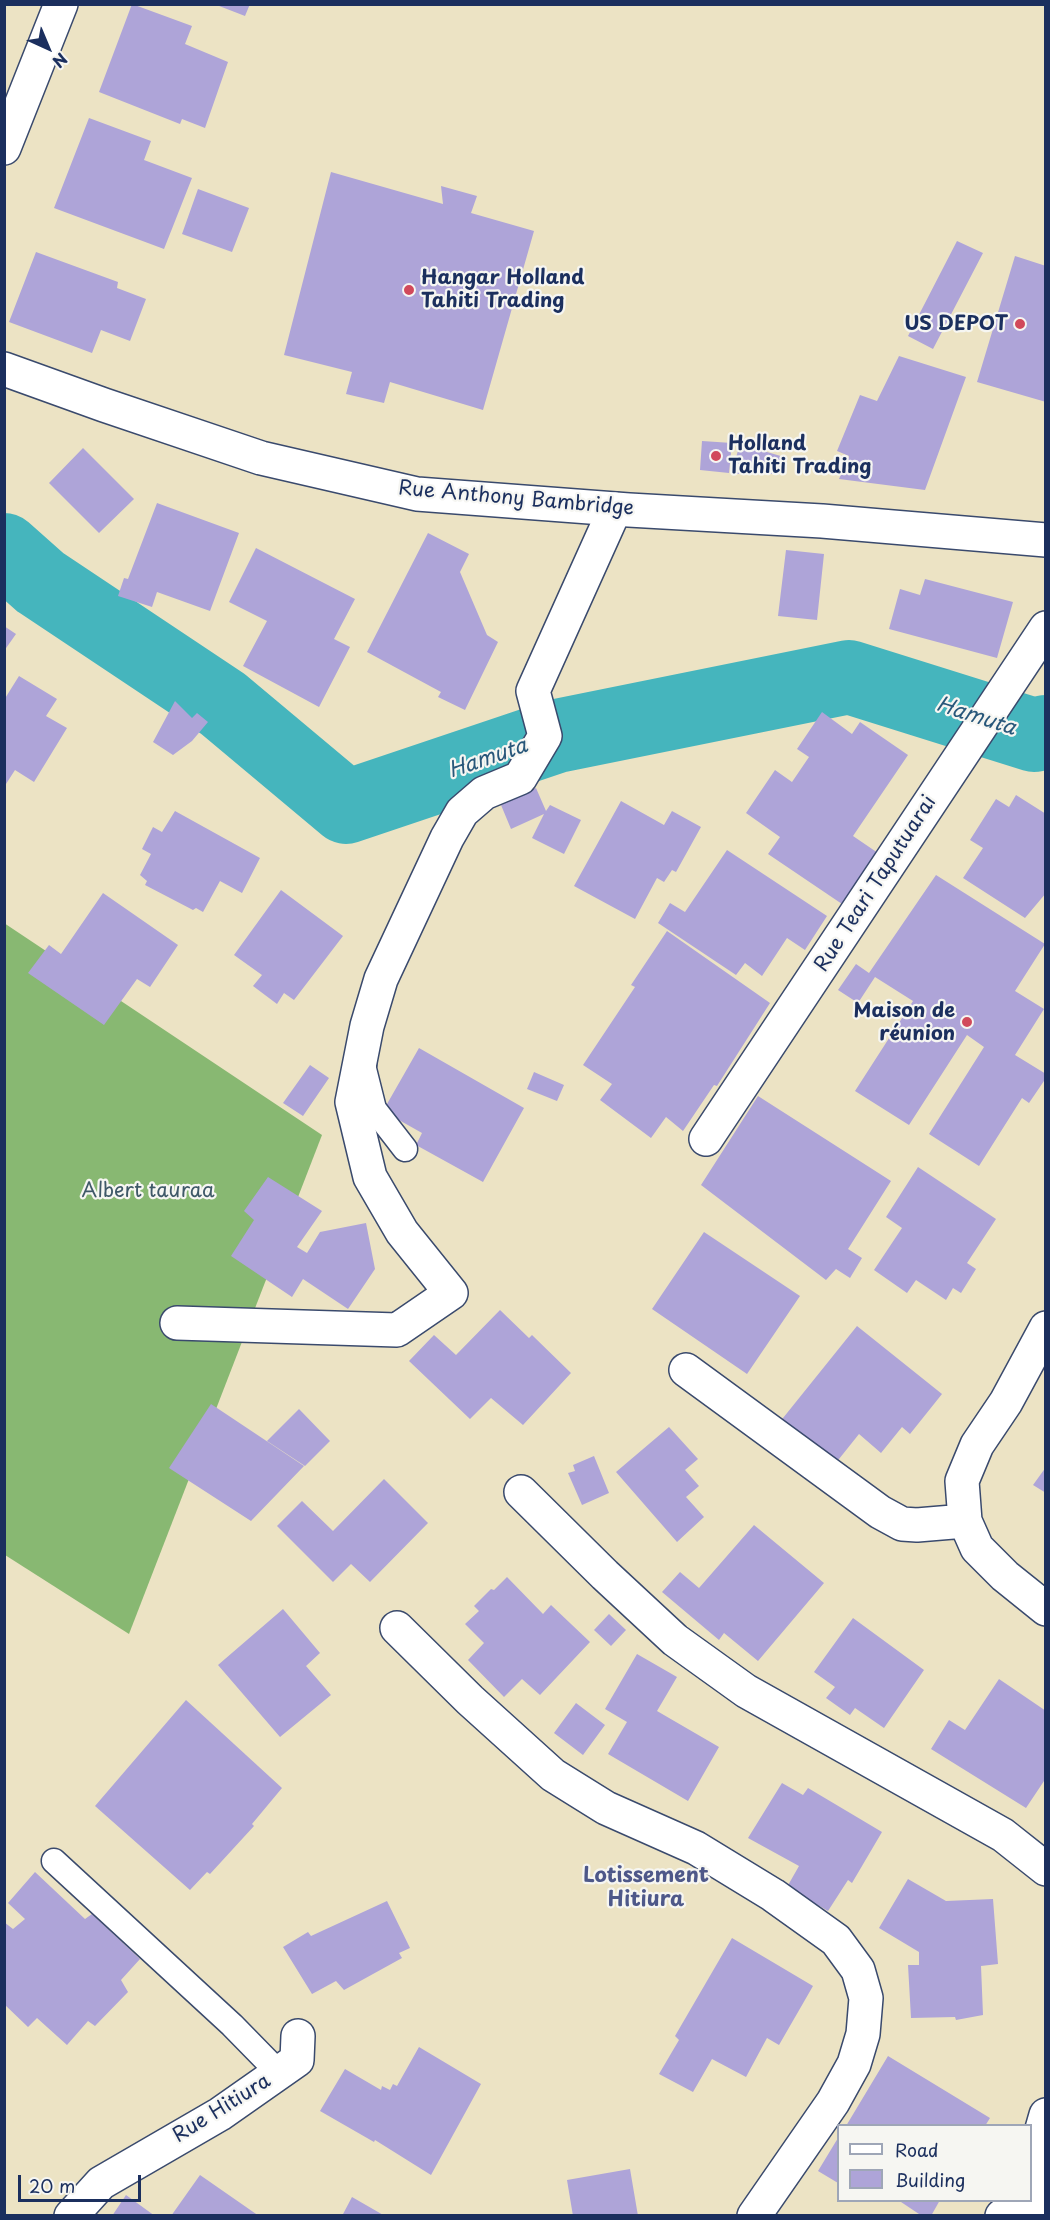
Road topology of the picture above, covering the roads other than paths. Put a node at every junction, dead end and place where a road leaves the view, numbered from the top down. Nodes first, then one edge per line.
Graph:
1 (61, 4) edge
2 (4, 148) edge
3 (4, 369) edge
4 (615, 509) junction
5 (1046, 540) edge
6 (1046, 628) edge
7 (367, 1026) junction
8 (706, 1139) dead end
9 (405, 1149) dead end
10 (177, 1323) dead end
11 (1045, 1330) edge
12 (686, 1370) dead end
13 (521, 1492) dead end
14 (965, 1521) junction
15 (1046, 1609) edge
16 (398, 1628) dead end
17 (54, 1861) dead end
18 (1046, 1869) edge
19 (298, 2036) dead end
20 (279, 2073) junction
21 (1046, 2115) edge
22 (1032, 2164) edge
23 (71, 2216) edge
24 (754, 2216) edge

1 - 2 street
3 - 4 street, Rue Anthony Bambridge
4 - 5 street, Rue Anthony Bambridge
4 - 7 street
6 - 8 street, Rue Teari Taputuarai
7 - 9 lane
7 - 10 street
11 - 14 street
12 - 14 street
13 - 18 street
14 - 15 street
16 - 24 street
17 - 20 lane
19 - 20 street, Rue Hitiura
20 - 23 street, Rue Hitiura
21 - 22 street

